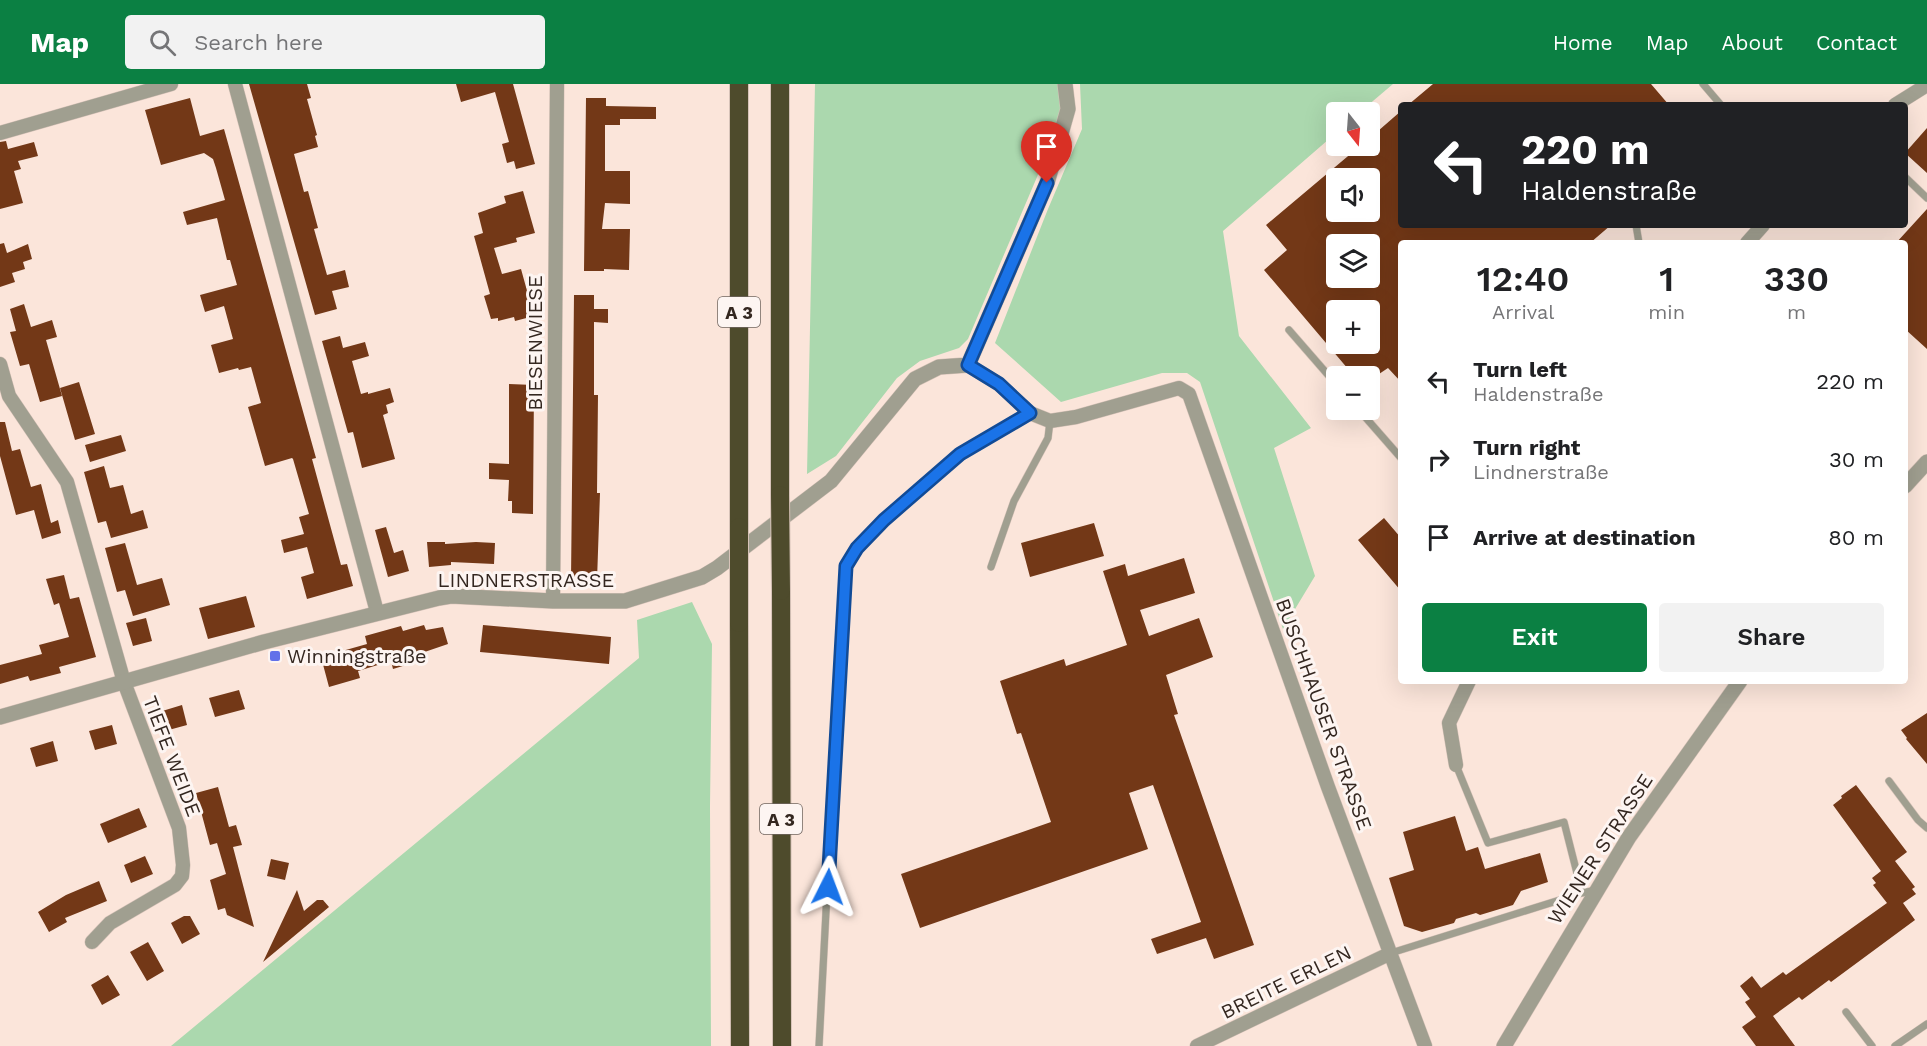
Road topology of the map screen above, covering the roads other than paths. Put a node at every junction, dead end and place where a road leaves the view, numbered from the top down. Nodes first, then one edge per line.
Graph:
1 (171, 84) edge
2 (235, 84) edge
3 (557, 84) edge
4 (739, 84) edge
5 (780, 84) edge
6 (1065, 84) edge
7 (1703, 84) edge
8 (1927, 85) edge
9 (1718, 102) edge
10 (1900, 102) edge
11 (0, 133) edge
12 (1908, 180) edge
13 (1927, 198) edge
14 (1760, 228) edge
15 (1749, 240) edge
16 (1289, 330) dead end
17 (0, 364) edge
18 (968, 365) junction
19 (1326, 373) edge
20 (1030, 413) junction
21 (1368, 420) edge
22 (1050, 421) junction
23 (1398, 455) edge
24 (1927, 462) edge
25 (1908, 483) edge
26 (992, 567) dead end
27 (553, 602) junction
28 (377, 612) junction
29 (124, 682) junction
30 (1467, 684) edge
31 (1738, 684) edge
32 (0, 717) edge
33 (1456, 765) joint
34 (1889, 781) dead end
35 (1927, 828) edge
36 (1589, 892) junction
37 (92, 942) dead end
38 (1391, 953) junction
39 (1846, 1012) dead end
40 (1927, 1024) edge
41 (740, 1046) edge
42 (782, 1046) edge
43 (819, 1046) edge
44 (1197, 1046) edge
45 (1425, 1046) edge
46 (1504, 1046) edge
47 (1872, 1046) edge
48 (1895, 1046) edge

1 - 11 street
2 - 28 street
3 - 27 street, BIESENWIESE
4 - 41 highway, A 3, bridge
5 - 42 highway, A 3, bridge
6 - 18 street
7 - 9 lane
8 - 10 street
12 - 13 lane
14 - 15 street
16 - 19 lane
17 - 29 street
18 - 20 street
18 - 27 street, LINDNERSTRASSE
20 - 22 street
20 - 43 lane
21 - 23 lane
22 - 26 lane
22 - 38 street, BUSCHHAUSER STRASSE
24 - 25 street
27 - 28 street, LINDNERSTRASSE
28 - 29 street, LINDNERSTRASSE
29 - 32 street, LINDNERSTRASSE
29 - 37 street, TIEFE WEIDE
30 - 33 street
31 - 36 street, WIENER STRASSE
33 - 36 lane
34 - 35 lane
36 - 38 lane
36 - 46 street, WIENER STRASSE
38 - 44 street, BREITE ERLEN
38 - 45 street, BUSCHHAUSER STRASSE
39 - 47 lane
40 - 48 lane

